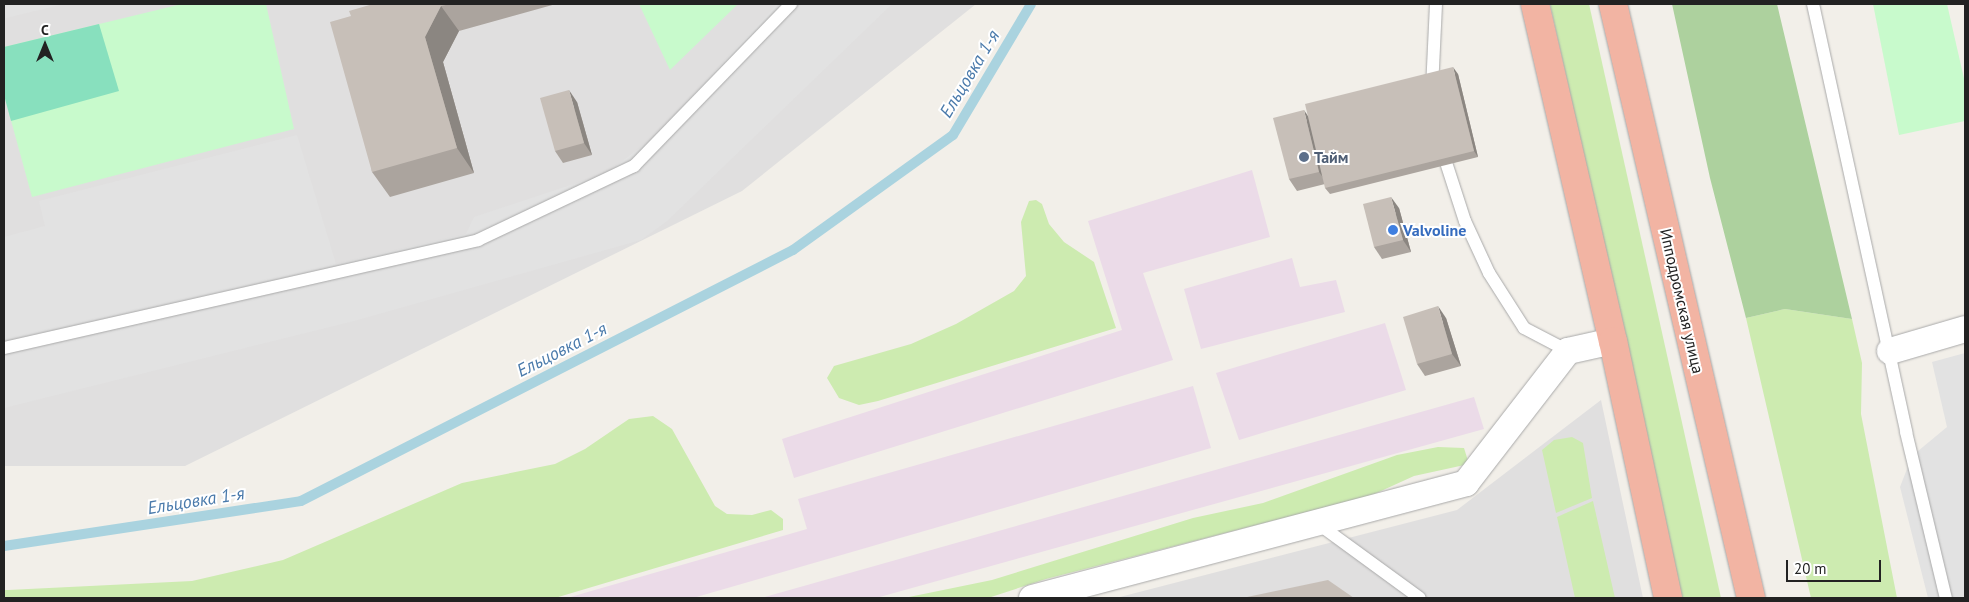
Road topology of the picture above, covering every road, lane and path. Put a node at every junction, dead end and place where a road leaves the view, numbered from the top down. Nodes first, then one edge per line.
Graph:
1 (791, 4) edge
2 (1436, 4) edge
3 (1535, 4) edge
4 (1613, 4) edge
5 (1813, 4) edge
6 (1434, 102) edge
7 (1440, 137) edge
8 (1965, 329) edge
9 (1614, 341) junction
10 (4, 348) edge
11 (1568, 351) junction
12 (1890, 351) junction
13 (1316, 522) junction
14 (1032, 598) edge
15 (1420, 598) edge
16 (1668, 598) edge
17 (1750, 598) edge
18 (1946, 598) edge

1 - 10 lane
2 - 6 lane
3 - 9 highway
4 - 17 highway, Ипподромская улица
5 - 12 lane
7 - 11 lane
8 - 12 street
9 - 11 street
9 - 16 highway
11 - 13 street
12 - 18 lane
13 - 14 street
13 - 15 lane

